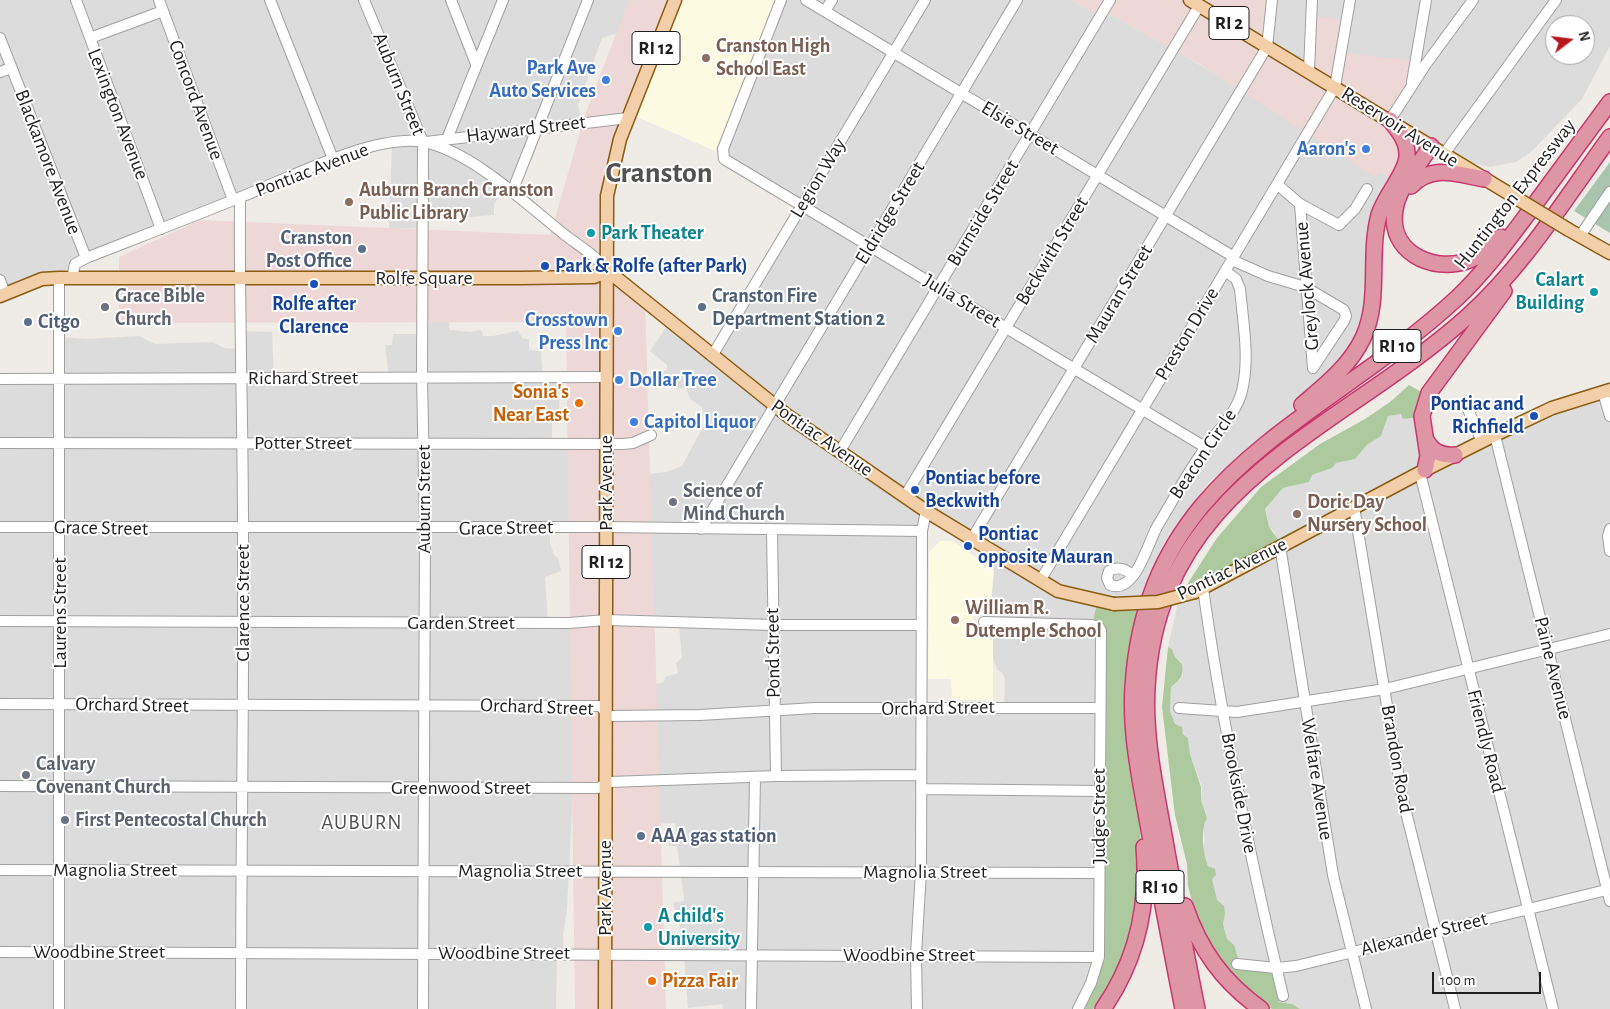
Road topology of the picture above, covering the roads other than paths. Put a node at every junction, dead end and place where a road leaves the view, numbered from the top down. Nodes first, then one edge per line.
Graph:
1 (76, 0) edge
2 (159, 0) edge
3 (270, 0) edge
4 (364, 0) edge
5 (451, 0) edge
6 (503, 0) edge
7 (588, 0) edge
8 (675, 0) edge
9 (781, 0) edge
10 (806, 0) edge
11 (832, 0) edge
12 (925, 0) edge
13 (1018, 0) edge
14 (1110, 0) edge
15 (1272, 0) edge
16 (1312, 0) edge
17 (1350, 0) edge
18 (1426, 0) edge
19 (1473, 0) edge
20 (1556, 0) edge
21 (1194, 3) edge
22 (163, 11) junction
23 (825, 12) junction
24 (0, 38) edge
25 (90, 38) junction
26 (1267, 47) junction
27 (894, 52) junction
28 (476, 64) junction
29 (11, 68) junction
30 (1309, 71) junction
31 (0, 72) edge
32 (1335, 87) junction
33 (1411, 88) junction
34 (962, 93) junction
35 (1610, 102) edge
36 (628, 118) junction
37 (1390, 120) junction
38 (537, 127) junction
39 (1030, 134) junction
40 (1610, 137) edge
41 (447, 138) junction
42 (423, 142) junction
43 (1610, 143) edge
44 (1429, 145) junction
45 (1444, 154) junction
46 (333, 159) junction
47 (1403, 170) junction
48 (1585, 171) junction
49 (1098, 174) junction
50 (1484, 179) junction
51 (1550, 184) junction
52 (1278, 186) junction
53 (1367, 189) dead end
54 (512, 192) junction
55 (1610, 192) edge
56 (236, 199) junction
57 (1300, 204) junction
58 (801, 206) junction
59 (1166, 215) junction
60 (1394, 218) junction
61 (161, 229) junction
62 (1575, 233) junction
63 (1538, 235) junction
64 (870, 246) junction
65 (1610, 253) edge
66 (86, 258) junction
67 (1233, 258) junction
68 (1225, 270) junction
69 (608, 272) junction
70 (65, 278) junction
71 (242, 278) junction
72 (423, 278) junction
73 (0, 280) edge
74 (938, 287) junction
75 (1306, 287) junction
76 (3, 295) edge
77 (1006, 328) junction
78 (712, 356) junction
79 (1074, 368) junction
80 (1313, 368) joint
81 (422, 377) junction
82 (605, 377) junction
83 (240, 378) junction
84 (60, 379) junction
85 (0, 380) edge
86 (1607, 391) edge
87 (775, 405) junction
88 (1466, 407) dead end
89 (1142, 409) junction
90 (1610, 416) edge
91 (1424, 434) junction
92 (651, 435) dead end
93 (1495, 435) junction
94 (60, 442) junction
95 (241, 442) junction
96 (1482, 442) junction
97 (0, 443) edge
98 (606, 443) junction
99 (424, 444) junction
100 (1206, 447) junction
101 (840, 451) junction
102 (1455, 455) junction
103 (1422, 471) junction
104 (1221, 483) junction
105 (905, 496) junction
106 (1354, 507) junction
107 (926, 511) junction
108 (0, 527) edge
109 (606, 527) junction
110 (61, 528) junction
111 (243, 529) junction
112 (425, 529) junction
113 (701, 529) junction
114 (1610, 529) edge
115 (772, 530) junction
116 (922, 531) junction
117 (971, 540) junction
118 (1280, 546) junction
119 (1610, 551) edge
120 (1132, 575) dead end
121 (1040, 581) junction
122 (1199, 590) junction
123 (60, 620) junction
124 (606, 620) junction
125 (0, 621) edge
126 (243, 622) junction
127 (984, 622) dead end
128 (424, 623) junction
129 (773, 624) junction
130 (922, 625) junction
131 (1610, 634) edge
132 (1549, 649) junction
133 (1468, 669) junction
134 (1385, 689) junction
135 (1305, 702) junction
136 (0, 704) edge
137 (60, 704) junction
138 (424, 705) junction
139 (242, 706) junction
140 (922, 707) junction
141 (1100, 708) junction
142 (1179, 708) dead end
143 (774, 710) junction
144 (604, 711) junction
145 (1224, 712) junction
146 (1138, 764) junction
147 (921, 775) junction
148 (776, 776) junction
149 (755, 777) junction
150 (0, 786) edge
151 (60, 786) junction
152 (604, 786) junction
153 (424, 787) junction
154 (242, 788) junction
155 (921, 789) junction
156 (1100, 791) junction
157 (1158, 803) junction
158 (60, 869) junction
159 (0, 870) edge
160 (241, 870) junction
161 (424, 871) junction
162 (605, 871) junction
163 (921, 871) junction
164 (753, 872) junction
165 (1099, 874) junction
166 (1609, 889) edge
167 (1610, 901) edge
168 (1529, 909) junction
169 (1140, 926) junction
170 (1435, 932) junction
171 (0, 952) edge
172 (60, 952) junction
173 (1352, 952) junction
174 (241, 953) junction
175 (423, 953) junction
176 (605, 953) junction
177 (751, 955) junction
178 (916, 955) junction
179 (1098, 957) junction
180 (1237, 964) dead end
181 (1276, 968) junction
182 (1283, 996) dead end
183 (1245, 998) junction
184 (59, 1009) edge
185 (241, 1009) edge
186 (423, 1009) edge
187 (605, 1009) edge
188 (752, 1009) edge
189 (916, 1009) edge
190 (1078, 1009) edge
191 (1093, 1009) edge
192 (1103, 1009) edge
193 (1183, 1009) edge
194 (1197, 1009) edge
195 (1261, 1009) edge
196 (1266, 1009) edge
197 (1366, 1009) edge
198 (1455, 1009) edge
199 (1553, 1009) edge

1 - 25 street, Lexington Avenue
2 - 22 street, Concord Avenue
3 - 46 street
4 - 42 street, Auburn Street
5 - 28 street
6 - 28 street
7 - 38 street
8 - 36 main road, Park Avenue / RI 12
9 - 58 street, Julia Street
10 - 23 street, Elsie Street
11 - 23 street
12 - 27 street, Legion Way
13 - 34 street, Eldridge Street
14 - 39 street, Burnside Street
15 - 26 street
16 - 30 street
17 - 32 street
18 - 33 street
19 - 33 street
20 - 45 street
21 - 26 main road, Reservoir Avenue / RI 2
21 - 49 street, Beckwith Street
22 - 25 street
22 - 56 street, Concord Avenue
23 - 27 street, Elsie Street
24 - 29 street, Blackamore Avenue
25 - 61 street, Lexington Avenue
26 - 30 main road, Reservoir Avenue / RI 2
26 - 59 street, Mauran Street
27 - 34 street, Elsie Street
27 - 58 street, Legion Way
28 - 41 street
29 - 31 street
29 - 66 street, Blackamore Avenue
30 - 32 main road, Reservoir Avenue / RI 2
32 - 37 main road, Reservoir Avenue / RI 2
32 - 52 street, Preston Drive
33 - 37 street
34 - 39 street, Elsie Street
34 - 64 street, Eldridge Street
35 - 51 highway, Huntington Expressway / RI 10
36 - 38 street, Hayward Street
36 - 69 main road, Park Avenue / RI 12
37 - 44 main road, Reservoir Avenue / RI 2
37 - 47 highway
38 - 41 street, Hayward Street
38 - 54 street
39 - 49 street, Elsie Street
39 - 74 street, Burnside Street
40 - 48 highway, Huntington Expressway / RI 10
41 - 42 street, Hayward Street
42 - 46 street, Pontiac Avenue
42 - 54 street, Pontiac Avenue
42 - 72 street, Auburn Street
43 - 48 highway
44 - 45 main road, Reservoir Avenue / RI 2
44 - 47 highway
44 - 60 highway
45 - 50 main road, Reservoir Avenue / RI 2
46 - 56 street, Pontiac Avenue
47 - 104 highway
48 - 63 highway, Huntington Expressway / RI 10
49 - 59 street, Elsie Street
49 - 77 street, Beckwith Street
50 - 60 highway
50 - 62 main road, Reservoir Avenue / RI 2, bridge
51 - 60 highway
51 - 104 highway, Huntington Expressway / RI 10
52 - 57 street, Greylock Avenue
52 - 67 street, Preston Drive
53 - 57 street, Greylock Avenue
54 - 69 street, Pontiac Avenue
55 - 62 street
56 - 61 street, Pontiac Avenue
56 - 71 street, Clarence Street
57 - 75 street, Greylock Avenue
58 - 64 street, Julia Street
58 - 78 street, Legion Way
59 - 67 street, Elsie Street
59 - 79 street, Mauran Street
61 - 66 street, Pontiac Avenue
62 - 65 main road, Reservoir Avenue / RI 2
63 - 91 highway
63 - 157 highway, Huntington Expressway / RI 10
64 - 74 street, Julia Street
64 - 87 street, Eldridge Street
66 - 70 street
67 - 68 street, Preston Drive
67 - 75 street, Elsie Street
68 - 89 street, Preston Drive
68 - 100 street, Beacon Circle
69 - 72 main road, Rolfe Square
69 - 78 main road, Pontiac Avenue
69 - 82 main road, Park Avenue / RI 12
70 - 71 main road, Rolfe Square
70 - 76 main road
70 - 84 street, Laurens Street
71 - 72 main road, Rolfe Square
71 - 83 street, Clarence Street
72 - 81 street, Auburn Street
73 - 76 street
74 - 77 street, Julia Street
74 - 101 street, Burnside Street
75 - 80 street, Greylock Avenue
75 - 80 street, Elsie Street
77 - 79 street, Julia Street
77 - 105 street, Beckwith Street
78 - 87 main road, Pontiac Avenue
79 - 89 street, Julia Street
79 - 117 street, Mauran Street
81 - 82 street, Richard Street
81 - 83 street, Richard Street
81 - 99 street, Auburn Street
82 - 98 main road, Park Avenue / RI 12
83 - 84 street, Richard Street
83 - 95 street, Clarence Street
84 - 85 street, Richard Street
84 - 94 street, Laurens Street
86 - 90 street
86 - 93 main road, Pontiac Avenue
87 - 101 main road, Pontiac Avenue
87 - 113 street, Eldridge Street
88 - 96 street
89 - 100 street, Julia Street
89 - 121 street, Preston Drive
91 - 102 highway
91 - 103 highway
92 - 98 street, Potter Street
93 - 96 main road, Pontiac Avenue
93 - 132 street, Paine Avenue
94 - 95 street, Potter Street
94 - 97 street, Potter Street
94 - 110 street, Laurens Street
95 - 99 street, Potter Street
95 - 111 street, Clarence Street
96 - 102 main road, Pontiac Avenue
98 - 99 street, Potter Street
98 - 109 main road, Park Avenue / RI 12
99 - 112 street, Auburn Street
100 - 120 street, Beacon Circle
101 - 105 main road, Pontiac Avenue
102 - 103 main road, Pontiac Avenue
103 - 106 main road, Pontiac Avenue
103 - 133 street, Friendly Road
104 - 146 highway, Huntington Expressway / RI 10
105 - 107 main road, Pontiac Avenue
106 - 118 main road, Pontiac Avenue
106 - 134 street, Brandon Road
107 - 116 street
107 - 117 main road, Pontiac Avenue
108 - 110 street, Grace Street
109 - 112 street, Grace Street
109 - 113 street, Grace Street
109 - 124 main road, Park Avenue / RI 12
110 - 111 street, Grace Street
110 - 123 street, Laurens Street
111 - 112 street, Grace Street
111 - 126 street, Clarence Street
112 - 128 street, Auburn Street
113 - 115 street, Grace Street
114 - 119 street
115 - 116 street, Grace Street
115 - 129 street, Pond Street
116 - 130 street
117 - 121 main road, Pontiac Avenue
118 - 122 main road, Pontiac Avenue
118 - 135 street, Welfare Avenue
121 - 122 main road, Pontiac Avenue, bridge
122 - 145 street, Brookside Drive
123 - 125 street, Garden Street
123 - 126 street, Garden Street
123 - 137 street, Laurens Street
124 - 128 street, Garden Street
124 - 129 street, Garden Street
124 - 144 main road, Park Avenue / RI 12
126 - 128 street, Garden Street
126 - 139 street, Clarence Street
127 - 141 street, Judge Street
128 - 138 street, Auburn Street
129 - 130 street, Garden Street
129 - 143 street, Pond Street
130 - 140 street
131 - 132 street
132 - 133 street
132 - 166 street, Paine Avenue
133 - 134 street
133 - 168 street, Friendly Road
134 - 135 street
134 - 170 street, Brandon Road
135 - 145 street
135 - 173 street, Welfare Avenue
136 - 137 street, Orchard Street
137 - 139 street, Orchard Street
137 - 151 street, Laurens Street
138 - 139 street, Orchard Street
138 - 144 street, Orchard Street
138 - 153 street, Auburn Street
139 - 154 street, Clarence Street
140 - 141 street, Orchard Street
140 - 143 street, Orchard Street
140 - 147 street
141 - 156 street, Judge Street
142 - 145 street
143 - 144 street, Orchard Street
143 - 148 street, Pond Street
144 - 152 main road, Park Avenue / RI 12
145 - 181 street, Brookside Drive
146 - 169 highway
146 - 193 highway, Huntington Expressway / RI 10
147 - 148 street, Greenwood Street
147 - 155 street
148 - 149 street, Greenwood Street
149 - 152 street, Greenwood Street
149 - 164 street
150 - 151 street, Greenwood Street
151 - 154 street, Greenwood Street
151 - 158 street, Laurens Street
152 - 153 street, Greenwood Street
152 - 162 main road, Park Avenue / RI 12
153 - 154 street, Greenwood Street
153 - 161 street, Auburn Street
154 - 160 street, Clarence Street
155 - 156 street
155 - 163 street
156 - 165 street, Judge Street
157 - 183 highway
157 - 194 highway, Huntington Expressway / RI 10
158 - 159 street, Magnolia Street
158 - 160 street, Magnolia Street
158 - 172 street, Laurens Street
160 - 161 street, Magnolia Street
160 - 174 street, Clarence Street
161 - 162 street, Magnolia Street
161 - 175 street, Auburn Street
162 - 164 street, Magnolia Street
162 - 176 main road, Park Avenue / RI 12
163 - 164 street, Magnolia Street
163 - 165 street, Magnolia Street
163 - 178 street
164 - 177 street
165 - 179 street, Judge Street
166 - 167 street, Paine Avenue
166 - 168 street, Alexander Street
168 - 170 street, Alexander Street
168 - 199 street, Friendly Road
169 - 191 highway
169 - 192 highway
170 - 173 street, Alexander Street
170 - 198 street, Brandon Road
171 - 172 street, Woodbine Street
172 - 174 street, Woodbine Street
172 - 184 street, Laurens Street
173 - 181 street, Alexander Street
173 - 197 street, Welfare Avenue
174 - 175 street, Woodbine Street
174 - 185 street, Clarence Street
175 - 176 street, Woodbine Street
175 - 186 street, Auburn Street
176 - 177 street, Woodbine Street
176 - 187 main road, Park Avenue / RI 12
177 - 178 street, Woodbine Street
177 - 188 street
178 - 179 street, Woodbine Street
178 - 189 street
179 - 190 street, Judge Street
180 - 181 street, Alexander Street
181 - 182 street, Brookside Drive
183 - 195 highway
183 - 196 highway

